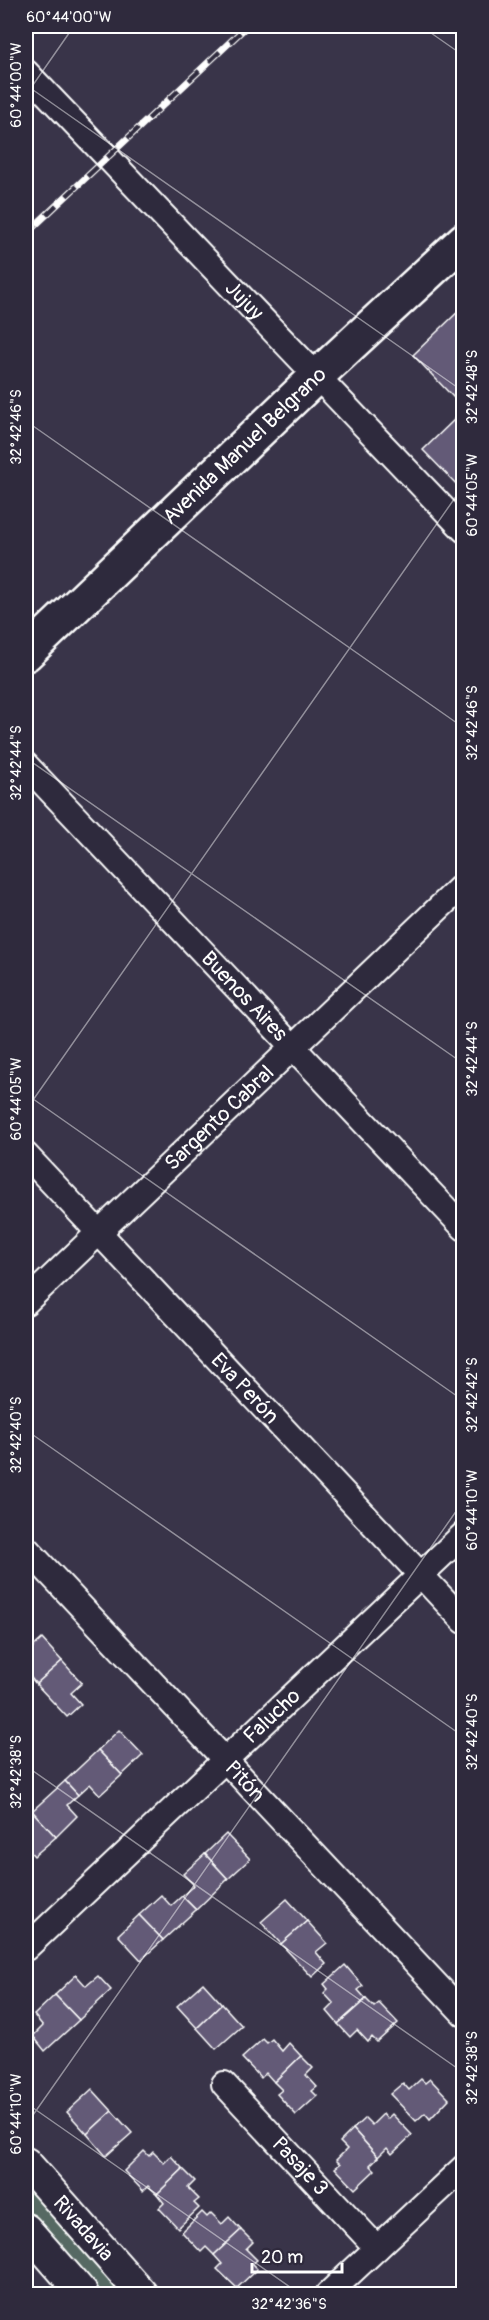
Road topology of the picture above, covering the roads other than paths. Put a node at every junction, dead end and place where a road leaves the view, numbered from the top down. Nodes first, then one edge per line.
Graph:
1 (26, 72) edge
2 (464, 240) edge
3 (317, 376) junction
4 (464, 530) edge
5 (26, 654) edge
6 (26, 765) edge
7 (464, 884) edge
8 (293, 1048) junction
9 (26, 1155) edge
10 (464, 1228) edge
11 (98, 1232) junction
12 (26, 1302) edge
13 (464, 1534) edge
14 (26, 1548) edge
15 (420, 1575) junction
16 (464, 1621) edge
17 (225, 1760) junction
18 (26, 1948) edge
19 (464, 2014) edge
20 (224, 2084) dead end
21 (26, 2163) edge
22 (464, 2167) edge
23 (26, 2229) edge
24 (377, 2248) junction
25 (83, 2295) edge
26 (142, 2295) edge
27 (328, 2295) edge

1 - 3 street, Jujuy
2 - 3 main road, Avenida Manuel Belgrano
3 - 4 street, Jujuy
3 - 5 main road, Avenida Manuel Belgrano
6 - 8 street, Buenos Aires
7 - 8 street, Sargento Cabral
8 - 10 street, Buenos Aires
8 - 11 street, Sargento Cabral
9 - 11 street, Eva Perón
11 - 12 street, Sargento Cabral
11 - 15 street, Eva Perón
13 - 15 street, Falucho
14 - 17 street, Pitón
15 - 16 street, Eva Perón
15 - 17 street, Falucho
17 - 18 street, Falucho
17 - 19 street, Pitón
20 - 24 street, Pasaje 3
21 - 26 street, Rivadavia
22 - 24 street
23 - 25 street, Rivadavia
24 - 27 street

